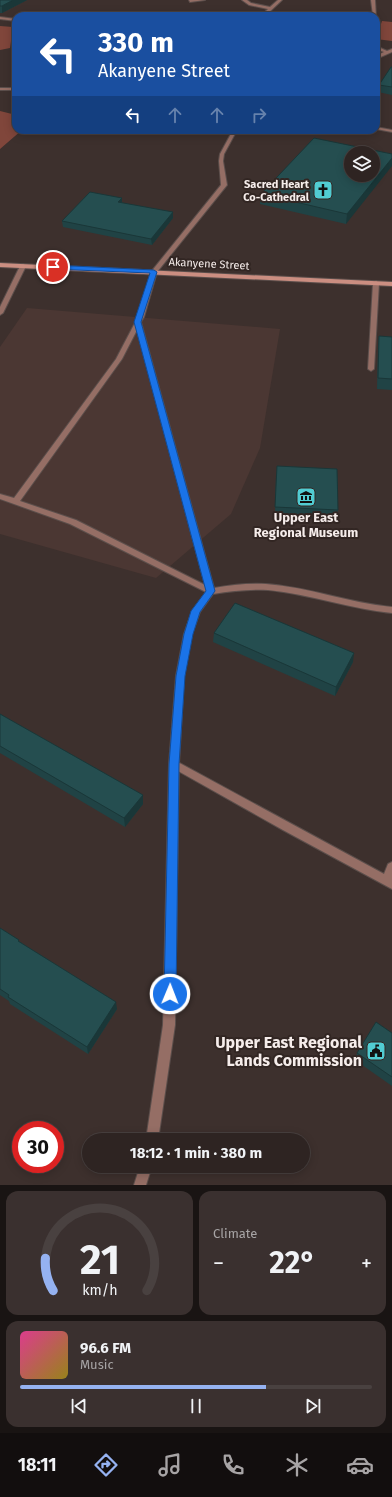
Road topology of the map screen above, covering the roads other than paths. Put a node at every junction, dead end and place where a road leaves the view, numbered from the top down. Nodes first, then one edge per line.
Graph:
1 (203, 0) edge
2 (244, 0) edge
3 (280, 0) edge
4 (373, 0) edge
5 (190, 1) edge
6 (270, 8) junction
7 (266, 12) edge
8 (374, 12) edge
9 (0, 18) edge
10 (12, 20) edge
11 (380, 49) edge
12 (392, 50) edge
13 (386, 52) junction
14 (380, 56) edge
15 (0, 89) edge
16 (12, 89) edge
17 (380, 129) edge
18 (392, 131) edge
19 (233, 134) edge
20 (0, 265) edge
21 (23, 266) junction
22 (154, 272) junction
23 (376, 283) junction
24 (392, 284) edge
25 (0, 313) edge
26 (138, 322) junction
27 (371, 369) dead end
28 (0, 496) edge
29 (16, 501) junction
30 (211, 591) junction
31 (392, 610) edge
32 (174, 764) junction
33 (392, 867) edge
34 (389, 882) edge
35 (153, 1133) edge
36 (144, 1173) edge
37 (140, 1185) edge

1 - 5 street
2 - 6 street
3 - 6 street
4 - 8 street
6 - 7 street
9 - 10 street
11 - 13 street
12 - 13 street
13 - 14 street
15 - 16 street
17 - 18 street
19 - 22 street
20 - 21 street, Akanyene Street
21 - 22 street, Akanyene Street
21 - 25 street
22 - 23 street, Akanyene Street
22 - 26 street
23 - 24 street, Akanyene Street
23 - 27 street
26 - 29 street
26 - 30 street
28 - 29 street
29 - 30 street
30 - 31 street
30 - 32 street
32 - 34 street
32 - 35 street
33 - 34 street
36 - 37 street

